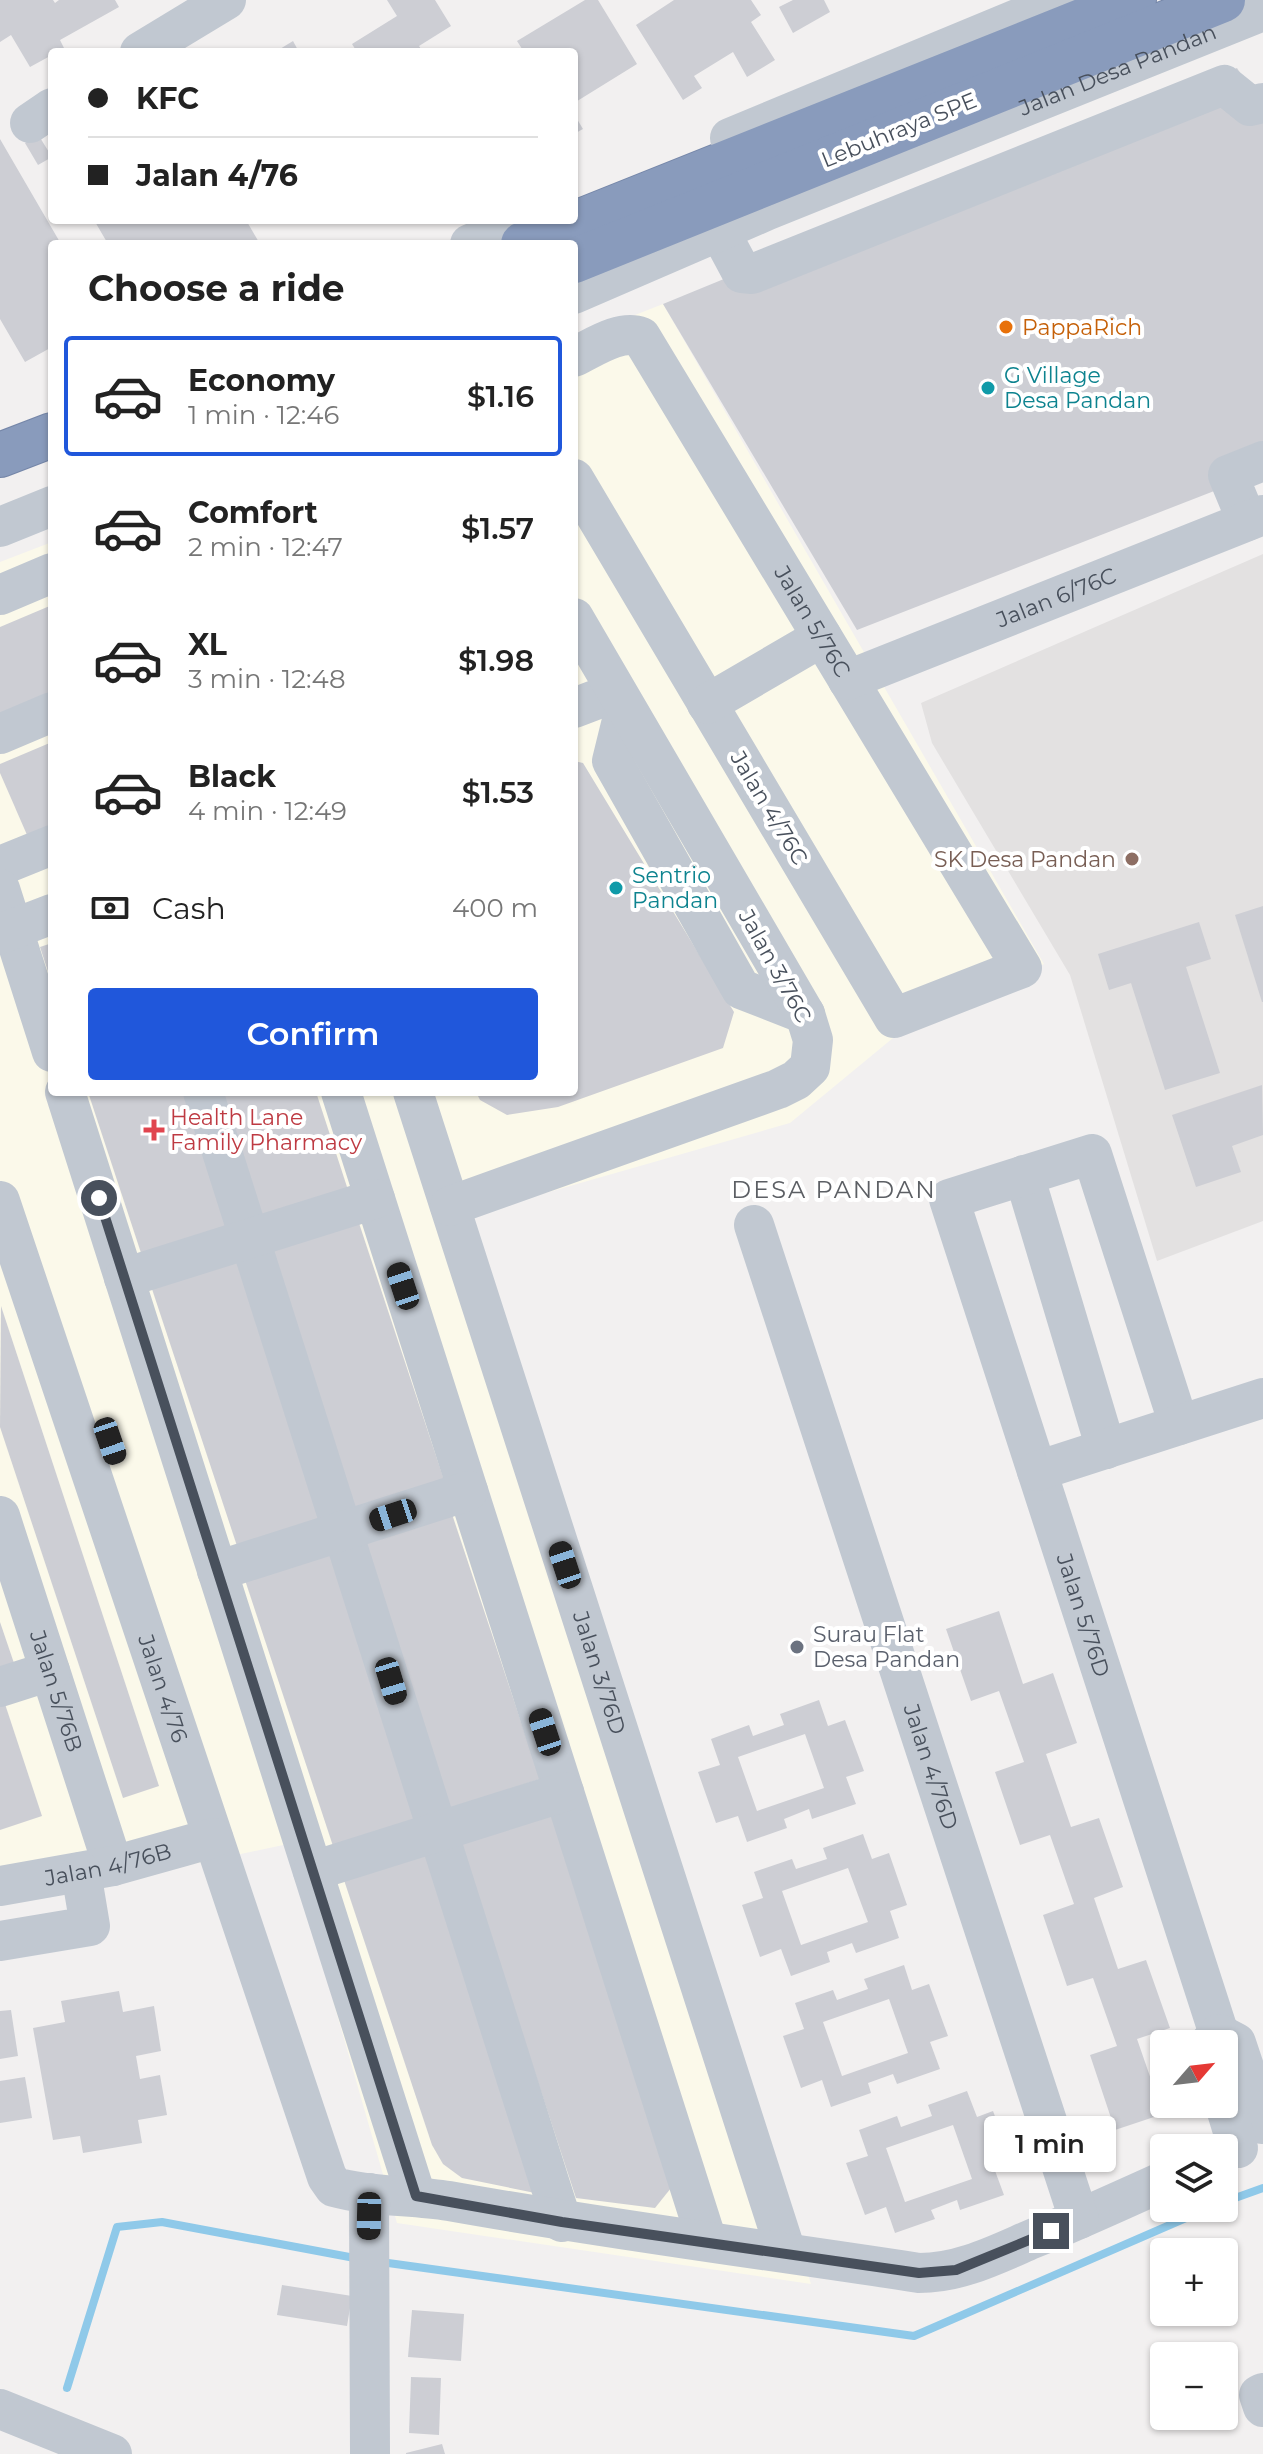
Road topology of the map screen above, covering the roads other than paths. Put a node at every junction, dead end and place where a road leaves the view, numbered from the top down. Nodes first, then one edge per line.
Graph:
1 (226, 0) edge
2 (1134, 0) edge
3 (1200, 0) edge
4 (1223, 0) edge
5 (1260, 0) edge
6 (1062, 1) edge
7 (1263, 8) edge
8 (147, 48) edge
9 (1263, 103) edge
10 (578, 200) edge
11 (768, 210) junction
12 (578, 222) edge
13 (519, 224) edge
14 (573, 224) edge
15 (720, 232) junction
16 (480, 240) edge
17 (533, 240) edge
18 (578, 247) edge
19 (791, 257) junction
20 (578, 259) edge
21 (578, 292) edge
22 (578, 355) edge
23 (48, 417) edge
24 (0, 436) edge
25 (48, 437) edge
26 (0, 455) edge
27 (48, 460) edge
28 (1263, 461) edge
29 (48, 467) edge
30 (0, 478) edge
31 (0, 485) edge
32 (578, 486) edge
33 (48, 508) edge
34 (1255, 518) edge
35 (0, 527) edge
36 (48, 575) edge
37 (0, 595) edge
38 (578, 629) edge
39 (822, 637) junction
40 (848, 680) junction
41 (621, 700) junction
42 (707, 704) junction
43 (578, 707) edge
44 (48, 714) edge
45 (0, 734) edge
46 (48, 847) edge
47 (0, 866) edge
48 (0, 889) edge
49 (48, 916) edge
50 (6, 932) edge
51 (1022, 968) joint
52 (48, 1042) edge
53 (66, 1096) edge
54 (204, 1096) edge
55 (342, 1096) edge
56 (414, 1096) edge
57 (1024, 1175) junction
58 (375, 1199) junction
59 (0, 1201) edge
60 (450, 1206) junction
61 (754, 1225) dead end
62 (250, 1239) junction
63 (124, 1278) junction
64 (1263, 1398) edge
65 (1179, 1425) junction
66 (1106, 1449) junction
67 (1037, 1471) junction
68 (468, 1491) junction
69 (0, 1516) edge
70 (343, 1531) junction
71 (217, 1571) junction
72 (50, 1671) junction
73 (0, 1687) edge
74 (564, 1792) junction
75 (438, 1832) junction
76 (213, 1838) junction
77 (97, 1869) junction
78 (313, 1871) junction
79 (0, 1886) edge
80 (0, 1941) edge
81 (1211, 2030) edge
82 (1238, 2061) edge
83 (1233, 2118) edge
84 (1247, 2141) edge
85 (1150, 2187) edge
86 (369, 2193) junction
87 (416, 2196) junction
88 (1079, 2219) junction
89 (562, 2222) junction
90 (707, 2241) junction
91 (786, 2252) junction
92 (1263, 2393) edge
93 (1263, 2407) edge
94 (19, 2428) edge
95 (112, 2454) edge
96 (370, 2454) edge

1 - 8 street
2 - 12 highway, Lebuhraya SPE
3 - 18 street, Jalan Desa Pandan
4 - 20 highway, Lebuhraya SPE
5 - 7 street
6 - 10 street
7 - 11 street, Jalan Desa Pandan
9 - 19 street
11 - 15 street, Jalan Desa Pandan
11 - 19 street
13 - 16 street
14 - 17 highway, Lebuhraya SPE
15 - 19 street
15 - 21 street, Jalan Desa Pandan
22 - 39 street, Jalan 5/76C
23 - 24 street
25 - 26 highway
27 - 30 street
28 - 34 street
29 - 31 highway
32 - 42 street, Jalan 4/76C
33 - 35 street
34 - 40 street, Jalan 6/76C
36 - 37 street
38 - 41 street, Jalan 3/76C
39 - 40 street, Jalan 5/76C
39 - 42 street
40 - 51 street, Jalan 5/76C
41 - 43 street
41 - 60 street, Jalan 3/76C
42 - 51 street, Jalan 4/76C
44 - 45 street
46 - 47 street
48 - 50 street
49 - 50 street
50 - 52 street
53 - 63 street
54 - 62 street
55 - 58 street
56 - 60 street, Jalan 3/76D
57 - 65 street
57 - 66 street
57 - 67 street, Jalan 5/76D
58 - 62 street
58 - 68 street
59 - 76 street, Jalan 4/76
60 - 91 street, Jalan 3/76D
61 - 88 street, Jalan 4/76D
62 - 63 street
62 - 70 street
63 - 71 street
64 - 65 street
65 - 66 street
66 - 67 street
67 - 81 street, Jalan 5/76D
68 - 70 street
68 - 74 street
69 - 72 street, Jalan 5/76B
70 - 71 street
70 - 75 street
71 - 78 street
72 - 73 street
72 - 77 street, Jalan 5/76B
74 - 75 street
74 - 90 street
75 - 78 street
75 - 89 street
76 - 77 street, Jalan 4/76B
76 - 86 street, Jalan 4/76
77 - 79 street, Jalan 4/76B
77 - 80 street, Jalan 5/76B
78 - 87 street
82 - 84 street, Jalan 5/76D
83 - 84 street, Jalan 5/76D
85 - 88 street
86 - 87 street
86 - 96 street
87 - 89 street
88 - 91 street
89 - 90 street
90 - 91 street
92 - 93 street
94 - 95 street

